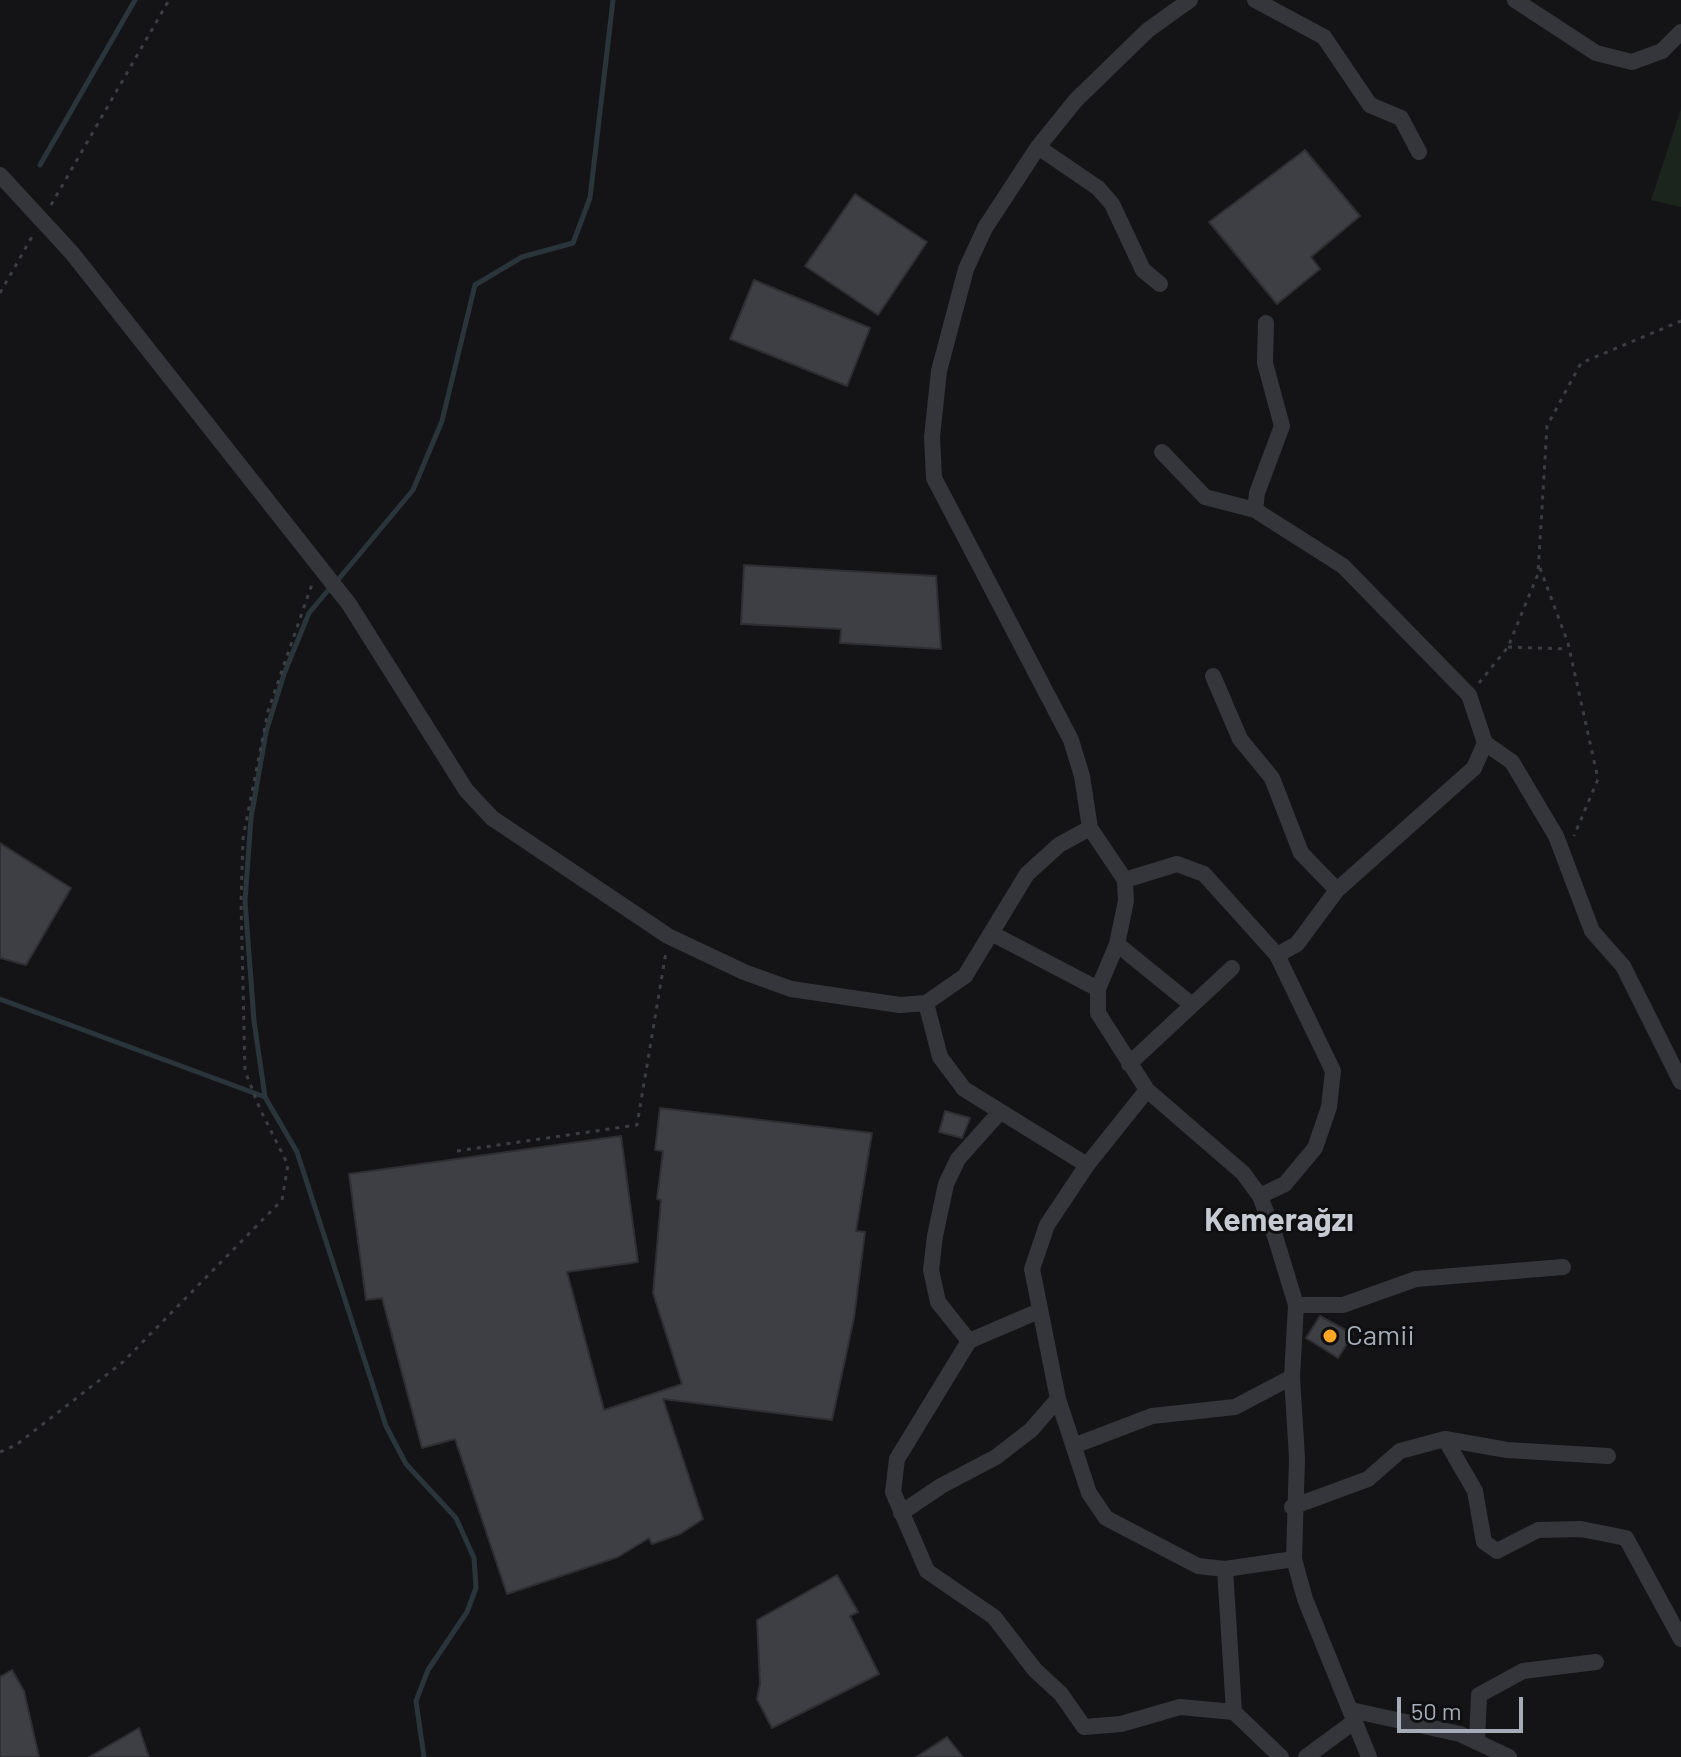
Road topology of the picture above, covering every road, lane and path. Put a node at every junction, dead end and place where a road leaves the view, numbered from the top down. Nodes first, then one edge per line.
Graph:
1 (169, 0) edge
2 (1190, 0) edge
3 (1255, 0) edge
4 (1515, 0) edge
5 (1681, 32) edge
6 (1038, 147) junction
7 (1419, 152) dead end
8 (0, 175) edge
9 (41, 222) junction
10 (1160, 284) dead end
11 (0, 293) edge
12 (1681, 321) edge
13 (1266, 323) dead end
14 (1162, 452) dead end
15 (1255, 510) junction
16 (1539, 565) junction
17 (319, 567) junction
18 (1508, 647) junction
19 (1569, 649) junction
20 (1213, 676) dead end
21 (1469, 695) junction
22 (1485, 743) junction
23 (1090, 828) junction
24 (1565, 858) junction
25 (1125, 880) junction
26 (1337, 890) junction
27 (993, 934) junction
28 (668, 936) junction
29 (1117, 944) junction
30 (1277, 955) junction
31 (1232, 968) dead end
32 (1098, 989) junction
33 (926, 1003) junction
34 (1192, 1005) junction
35 (1129, 1064) junction
36 (1681, 1082) edge
37 (1147, 1090) junction
38 (1000, 1112) junction
39 (457, 1151) dead end
40 (1087, 1165) junction
41 (1260, 1196) junction
42 (1563, 1267) dead end
43 (1296, 1305) junction
44 (1039, 1311) junction
45 (969, 1341) junction
46 (1292, 1377) junction
47 (1058, 1399) junction
48 (1445, 1439) junction
49 (1076, 1445) junction
50 (0, 1452) edge
51 (1608, 1456) dead end
52 (1292, 1507) junction
53 (901, 1513) junction
54 (1294, 1559) junction
55 (1225, 1569) junction
56 (1681, 1639) edge
57 (1596, 1662) dead end
58 (1234, 1712) junction
59 (1353, 1715) junction
60 (1477, 1742) junction
61 (1281, 1757) edge
62 (1306, 1757) edge
63 (1369, 1757) edge
64 (1509, 1757) edge

1 - 9 path
2 - 6 street
3 - 7 street
4 - 5 street
6 - 10 street
6 - 23 street
8 - 9 street
9 - 11 path
9 - 17 street
12 - 16 path
13 - 15 street
14 - 15 street
15 - 21 street
16 - 18 path
16 - 19 path
17 - 28 street
17 - 50 path
18 - 19 path
18 - 21 path
19 - 24 path
20 - 26 street
21 - 22 street
22 - 24 street
22 - 26 street
23 - 25 street
23 - 27 street
24 - 36 street
25 - 29 street
25 - 30 street
26 - 30 street
27 - 32 street
27 - 33 street
28 - 33 street
28 - 39 path
29 - 32 street
29 - 34 street
30 - 41 street
31 - 34 street
32 - 35 street
33 - 38 street
34 - 35 street
35 - 37 street
37 - 40 street
37 - 41 street
38 - 40 street
38 - 45 street
40 - 44 street
41 - 43 street
42 - 43 street
43 - 46 street
44 - 45 street
44 - 47 street
45 - 53 street
46 - 49 street
46 - 52 street
47 - 49 street
47 - 53 street
48 - 51 street
48 - 52 street
48 - 56 street
49 - 55 street
52 - 54 street
53 - 58 street
54 - 55 street
54 - 59 street
55 - 58 street
57 - 60 street
58 - 61 street
59 - 60 street
59 - 62 street
59 - 63 street
60 - 64 street

